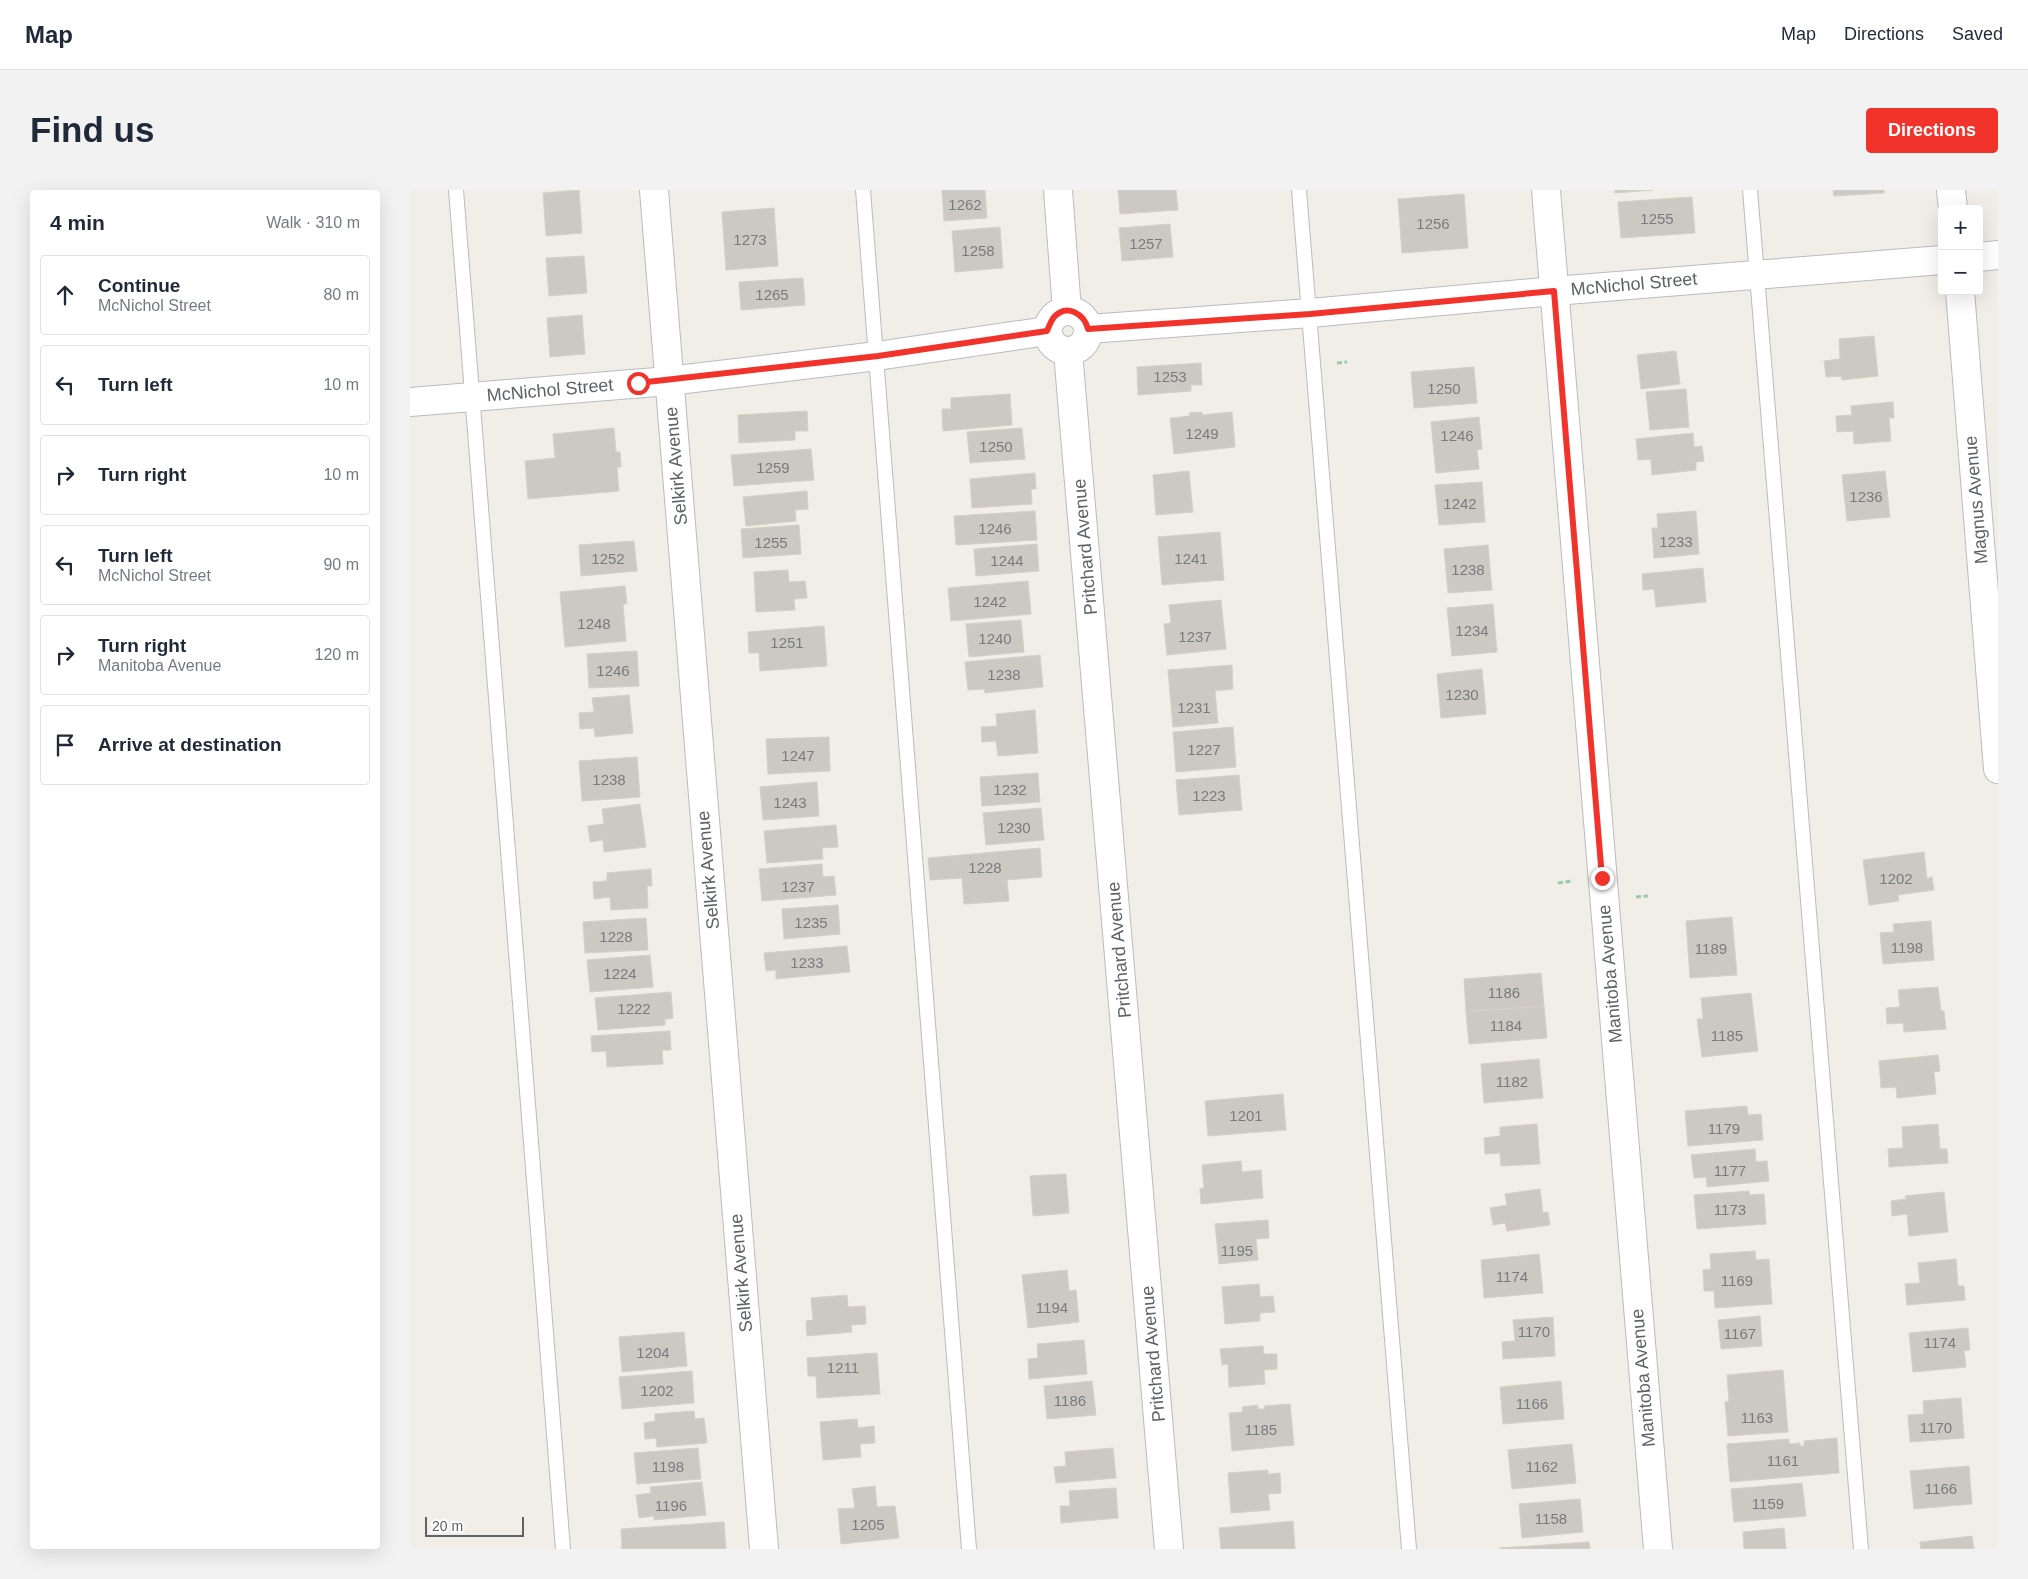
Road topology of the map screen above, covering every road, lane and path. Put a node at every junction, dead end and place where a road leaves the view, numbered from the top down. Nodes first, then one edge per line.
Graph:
1 (456, 190) edge
2 (654, 190) edge
3 (863, 190) edge
4 (1058, 190) edge
5 (1299, 190) edge
6 (1546, 190) edge
7 (1750, 190) edge
8 (1951, 190) edge
9 (1953, 205) edge
10 (1998, 255) edge
11 (1983, 256) edge
12 (1938, 260) edge
13 (1757, 274) junction
14 (1554, 291) junction
15 (1960, 295) edge
16 (1067, 311) junction
17 (1310, 314) junction
18 (1088, 329) junction
19 (1047, 331) junction
20 (1068, 352) junction
21 (878, 356) junction
22 (669, 381) junction
23 (472, 397) junction
24 (410, 402) edge
25 (1998, 769) edge
26 (563, 1549) edge
27 (764, 1549) edge
28 (969, 1549) edge
29 (1169, 1549) edge
30 (1408, 1549) edge
31 (1658, 1549) edge
32 (1861, 1549) edge

1 - 23 lane
2 - 22 street, Selkirk Avenue
3 - 21 lane
4 - 16 street
5 - 17 lane
6 - 14 street, Manitoba Avenue
7 - 13 lane
8 - 9 street
10 - 11 street
12 - 13 street, McNichol Street
13 - 14 street, McNichol Street
13 - 32 lane
14 - 17 street, McNichol Street
14 - 31 street, Manitoba Avenue
15 - 25 street, Magnus Avenue
16 - 18 street
16 - 19 street
17 - 18 street, McNichol Street
17 - 30 lane
18 - 20 street
19 - 20 street
19 - 21 street, McNichol Street
20 - 29 street, Pritchard Avenue
21 - 22 street, McNichol Street
21 - 28 lane
22 - 23 street, McNichol Street
22 - 27 street, Selkirk Avenue
23 - 24 street, McNichol Street
23 - 26 lane

